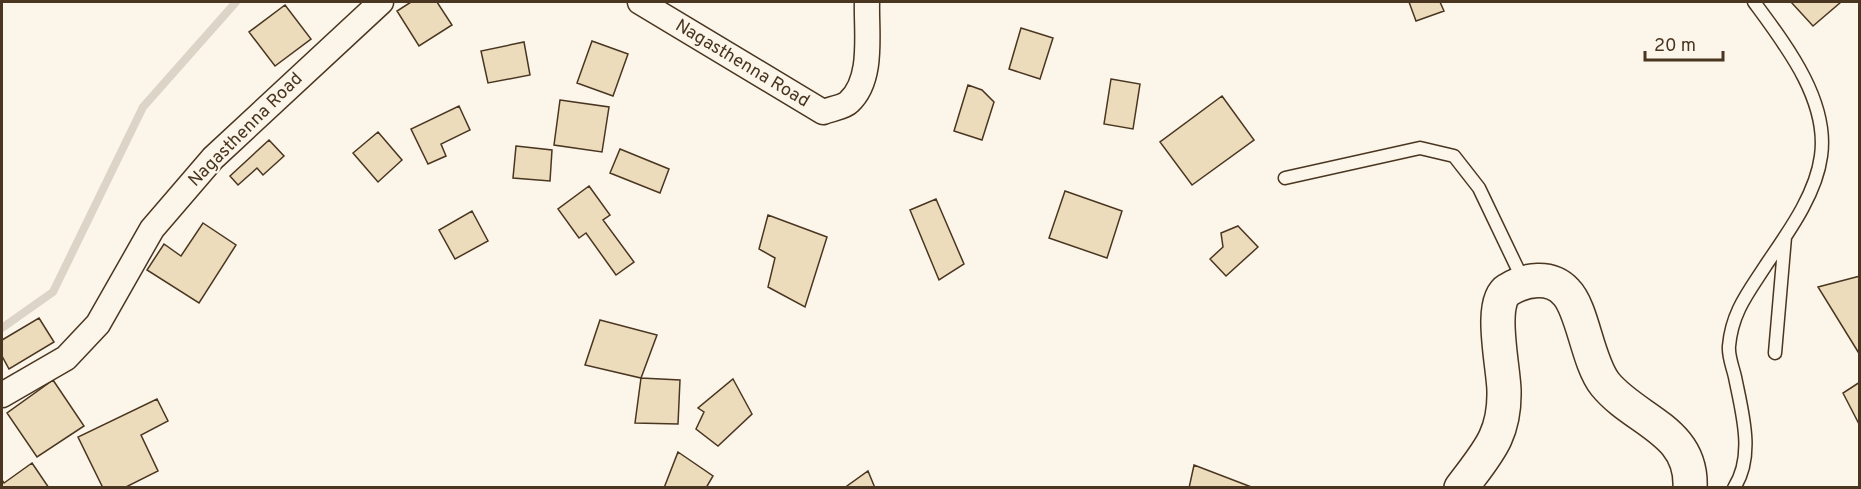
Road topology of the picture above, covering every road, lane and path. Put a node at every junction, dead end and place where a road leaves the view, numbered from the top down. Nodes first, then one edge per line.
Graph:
1 (381, 2) edge
2 (640, 2) edge
3 (867, 2) edge
4 (1754, 2) edge
5 (1285, 178) dead end
6 (1785, 236) junction
7 (1523, 282) junction
8 (1775, 353) dead end
9 (2, 395) edge
10 (1461, 488) edge
11 (1690, 488) edge
12 (1734, 488) edge

1 - 9 street, Nagasthenna Road
2 - 3 street, Nagasthenna Road
4 - 6 lane
5 - 7 lane
6 - 8 lane
6 - 12 lane
7 - 10 street
7 - 11 street

